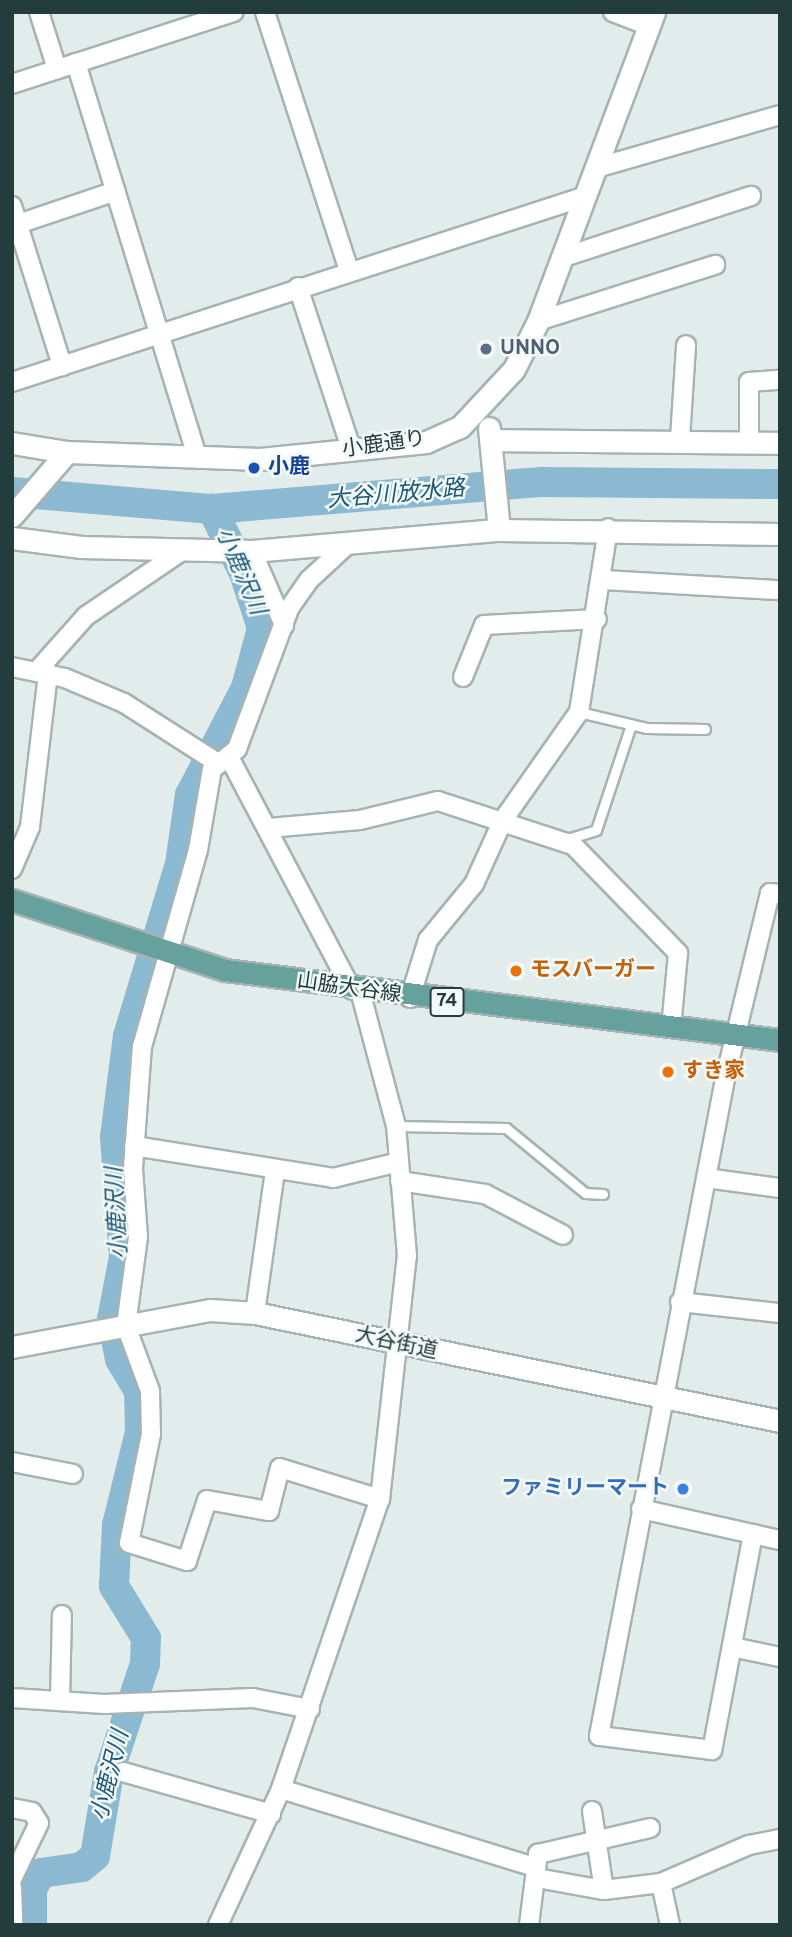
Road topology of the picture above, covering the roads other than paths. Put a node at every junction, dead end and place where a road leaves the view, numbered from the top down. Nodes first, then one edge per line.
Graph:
1 (39, 12) edge
2 (234, 12) edge
3 (265, 12) edge
4 (613, 12) edge
5 (652, 19) edge
6 (76, 63) junction
7 (57, 69) junction
8 (12, 84) edge
9 (780, 115) edge
10 (596, 168) junction
11 (116, 191) junction
12 (586, 196) junction
13 (751, 197) dead end
14 (15, 215) edge
15 (561, 258) junction
16 (715, 265) dead end
17 (349, 270) junction
18 (298, 287) junction
19 (538, 321) junction
20 (161, 332) junction
21 (686, 345) dead end
22 (62, 366) junction
23 (780, 380) edge
24 (12, 382) edge
25 (481, 411) junction
26 (680, 439) junction
27 (749, 442) junction
28 (12, 443) edge
29 (780, 443) edge
30 (494, 448) junction
31 (352, 451) junction
32 (67, 452) junction
33 (198, 459) junction
34 (12, 516) edge
35 (608, 528) junction
36 (499, 530) junction
37 (780, 534) edge
38 (12, 538) edge
39 (348, 544) junction
40 (183, 550) junction
41 (252, 551) junction
42 (604, 580) junction
43 (780, 590) edge
44 (597, 619) junction
45 (284, 625) junction
46 (12, 667) edge
47 (42, 672) junction
48 (463, 677) dead end
49 (579, 712) junction
50 (631, 725) junction
51 (705, 729) dead end
52 (224, 760) junction
53 (503, 820) junction
54 (269, 828) junction
55 (561, 841) junction
56 (12, 869) edge
57 (780, 894) edge
58 (12, 900) edge
59 (156, 950) junction
60 (356, 990) junction
61 (410, 998) junction
62 (671, 1028) junction
63 (736, 1035) junction
64 (780, 1040) edge
65 (396, 1126) junction
66 (134, 1146) junction
67 (399, 1162) junction
68 (275, 1171) junction
69 (706, 1178) junction
70 (400, 1181) junction
71 (780, 1188) edge
72 (603, 1194) dead end
73 (563, 1235) dead end
74 (680, 1302) junction
75 (255, 1313) junction
76 (780, 1313) edge
77 (126, 1326) junction
78 (400, 1346) junction
79 (12, 1347) edge
80 (661, 1394) junction
81 (780, 1420) edge
82 (12, 1462) edge
83 (73, 1474) dead end
84 (380, 1499) junction
85 (641, 1508) junction
86 (753, 1534) junction
87 (780, 1540) edge
88 (62, 1615) dead end
89 (732, 1647) junction
90 (780, 1657) edge
91 (12, 1698) edge
92 (60, 1700) junction
93 (310, 1709) junction
94 (123, 1772) dead end
95 (281, 1789) junction
96 (12, 1808) edge
97 (593, 1811) dead end
98 (271, 1814) junction
99 (650, 1828) dead end
100 (780, 1839) edge
101 (597, 1840) junction
102 (534, 1872) junction
103 (12, 1879) edge
104 (661, 1883) junction
105 (12, 1886) edge
106 (604, 1890) junction
107 (13, 1913) edge
108 (218, 1925) edge
109 (529, 1925) edge
110 (670, 1925) edge

1 - 7 street
2 - 6 street
3 - 17 street
4 - 5 street
5 - 10 street, 小鹿通り
6 - 7 street
6 - 11 street
7 - 8 street
9 - 10 street
10 - 12 street, 小鹿通り
11 - 14 street
11 - 20 street
12 - 15 street, 小鹿通り
12 - 17 street
13 - 15 street
14 - 22 street
15 - 19 street, 小鹿通り
16 - 19 street
17 - 18 street
18 - 20 street
18 - 31 street
19 - 25 street, 小鹿通り
20 - 22 street
20 - 33 street
21 - 26 street
22 - 24 street
23 - 27 street
25 - 30 street
25 - 31 street, 小鹿通り
26 - 27 street
26 - 30 street
27 - 29 street
28 - 32 street, 小鹿通り
30 - 36 street
31 - 33 street, 小鹿通り
32 - 33 street, 小鹿通り
32 - 34 street
35 - 36 street
35 - 37 street
35 - 42 street
36 - 39 street
38 - 40 street
39 - 41 street
39 - 45 street
40 - 41 street
40 - 47 street
41 - 45 street
42 - 43 street
42 - 44 street
44 - 48 street
44 - 49 street
45 - 52 street
46 - 47 street
47 - 52 street
47 - 56 street
49 - 50 lane
49 - 53 street
50 - 51 lane
50 - 55 lane
52 - 54 street
52 - 59 street
53 - 54 street
53 - 55 street
53 - 61 street
54 - 60 street
55 - 62 street
57 - 63 street
58 - 59 main road, 山脇大谷線 / 74
59 - 60 main road, 山脇大谷線 / 74
59 - 66 street
60 - 61 main road, 山脇大谷線 / 74
60 - 65 street
61 - 62 main road, 山脇大谷線 / 74
62 - 63 main road, 山脇大谷線 / 74
63 - 64 main road, 山脇大谷線 / 74
63 - 69 street
65 - 67 street
65 - 72 lane
66 - 68 street
66 - 77 street
67 - 68 street
67 - 70 street
68 - 75 street
69 - 71 street
69 - 74 street
70 - 73 street
70 - 78 street
74 - 76 street
74 - 80 street
75 - 77 street, 大谷街道
75 - 78 street, 大谷街道
77 - 79 street, 大谷街道
77 - 84 street
78 - 80 street, 大谷街道
78 - 84 street
80 - 81 street, 大谷街道
80 - 85 street
82 - 83 street
84 - 93 street
85 - 86 street
85 - 89 street
86 - 87 street
86 - 89 street
88 - 92 street
89 - 90 street
91 - 92 street
92 - 93 street
93 - 95 street
94 - 98 street
95 - 98 street
95 - 102 street
96 - 103 street
97 - 101 street
98 - 108 street
99 - 101 street
100 - 104 street
101 - 102 street
101 - 106 street
102 - 106 street
102 - 109 street
104 - 106 street
104 - 110 street
105 - 107 street

